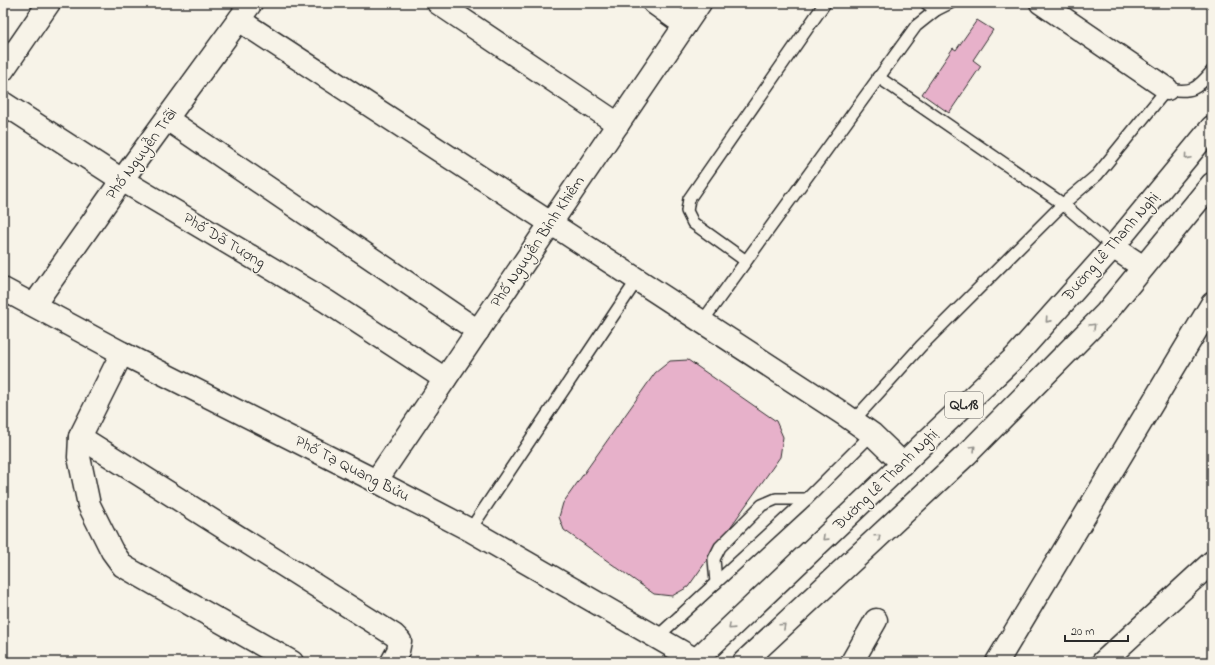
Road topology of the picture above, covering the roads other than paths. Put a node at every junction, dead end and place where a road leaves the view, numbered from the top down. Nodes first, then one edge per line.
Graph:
1 (49, 3) edge
2 (438, 3) edge
3 (654, 3) edge
4 (700, 3) edge
5 (825, 3) edge
6 (926, 3) edge
7 (950, 3) edge
8 (1041, 3) edge
9 (936, 10) junction
10 (245, 12) edge
11 (685, 25) junction
12 (3, 70) edge
13 (1212, 71) edge
14 (878, 77) junction
15 (1168, 89) junction
16 (3, 103) edge
17 (167, 119) junction
18 (618, 124) junction
19 (1212, 127) edge
20 (122, 180) junction
21 (1212, 184) edge
22 (1063, 204) junction
23 (550, 224) junction
24 (1113, 248) junction
25 (746, 261) junction
26 (1143, 267) junction
27 (637, 280) junction
28 (3, 288) edge
29 (1212, 304) edge
30 (34, 305) junction
31 (702, 322) junction
32 (478, 331) junction
33 (122, 353) junction
34 (445, 379) junction
35 (852, 421) junction
36 (872, 434) junction
37 (80, 437) junction
38 (903, 464) junction
39 (376, 481) junction
40 (808, 499) junction
41 (470, 530) junction
42 (1212, 562) edge
43 (716, 583) junction
44 (876, 620) dead end
45 (656, 638) junction
46 (695, 661) edge
47 (292, 662) edge
48 (392, 662) edge
49 (744, 662) edge
50 (852, 662) edge
51 (997, 662) edge
52 (1103, 662) edge

1 - 12 main road
2 - 18 main road
3 - 11 main road
4 - 11 main road, Phố Nguyễn Bỉnh Khiêm
5 - 25 lane
6 - 9 lane
7 - 9 lane
8 - 15 main road
9 - 14 lane
10 - 17 main road, Phố Nguyễn Trãi
10 - 23 main road
11 - 18 main road, Phố Nguyễn Bỉnh Khiêm
13 - 15 lane
14 - 22 lane
14 - 25 lane
15 - 22 lane
16 - 20 main road, Phố Dã Tượng
17 - 20 main road, Phố Nguyễn Trãi
17 - 32 main road
18 - 23 main road, Phố Nguyễn Bỉnh Khiêm
19 -> 24 main road, Đường Lê Thanh Nghị / QL.18
20 - 30 main road, Phố Nguyễn Trãi
20 - 34 main road, Phố Dã Tượng
21 - 26 main road, QL.18
22 - 24 lane
22 - 35 lane
23 - 27 main road
23 - 32 main road, Phố Nguyễn Bỉnh Khiêm
24 - 26 main road
24 -> 38 main road, Đường Lê Thanh Nghị / QL.18
25 - 31 lane
49 -> 26 main road, QL.18
27 - 31 main road
27 - 41 lane
28 - 30 main road, Phố Tạ Quang Bửu
29 - 51 main road
30 - 33 main road, Phố Tạ Quang Bửu
31 - 35 main road
32 - 34 main road, Phố Nguyễn Bỉnh Khiêm
33 - 37 main road
33 - 39 main road, Phố Tạ Quang Bửu
34 - 39 main road, Phố Nguyễn Bỉnh Khiêm
35 - 36 main road
36 - 38 main road
36 - 40 lane
37 - 47 main road
37 - 48 main road
38 -> 46 main road, Đường Lê Thanh Nghị / QL.18
39 - 41 main road, Phố Tạ Quang Bửu
40 - 43 lane
40 - 43 lane
41 - 45 main road, Phố Tạ Quang Bửu
42 - 52 main road
43 - 45 lane
44 - 50 main road
45 - 46 main road, Phố Tạ Quang Bửu

